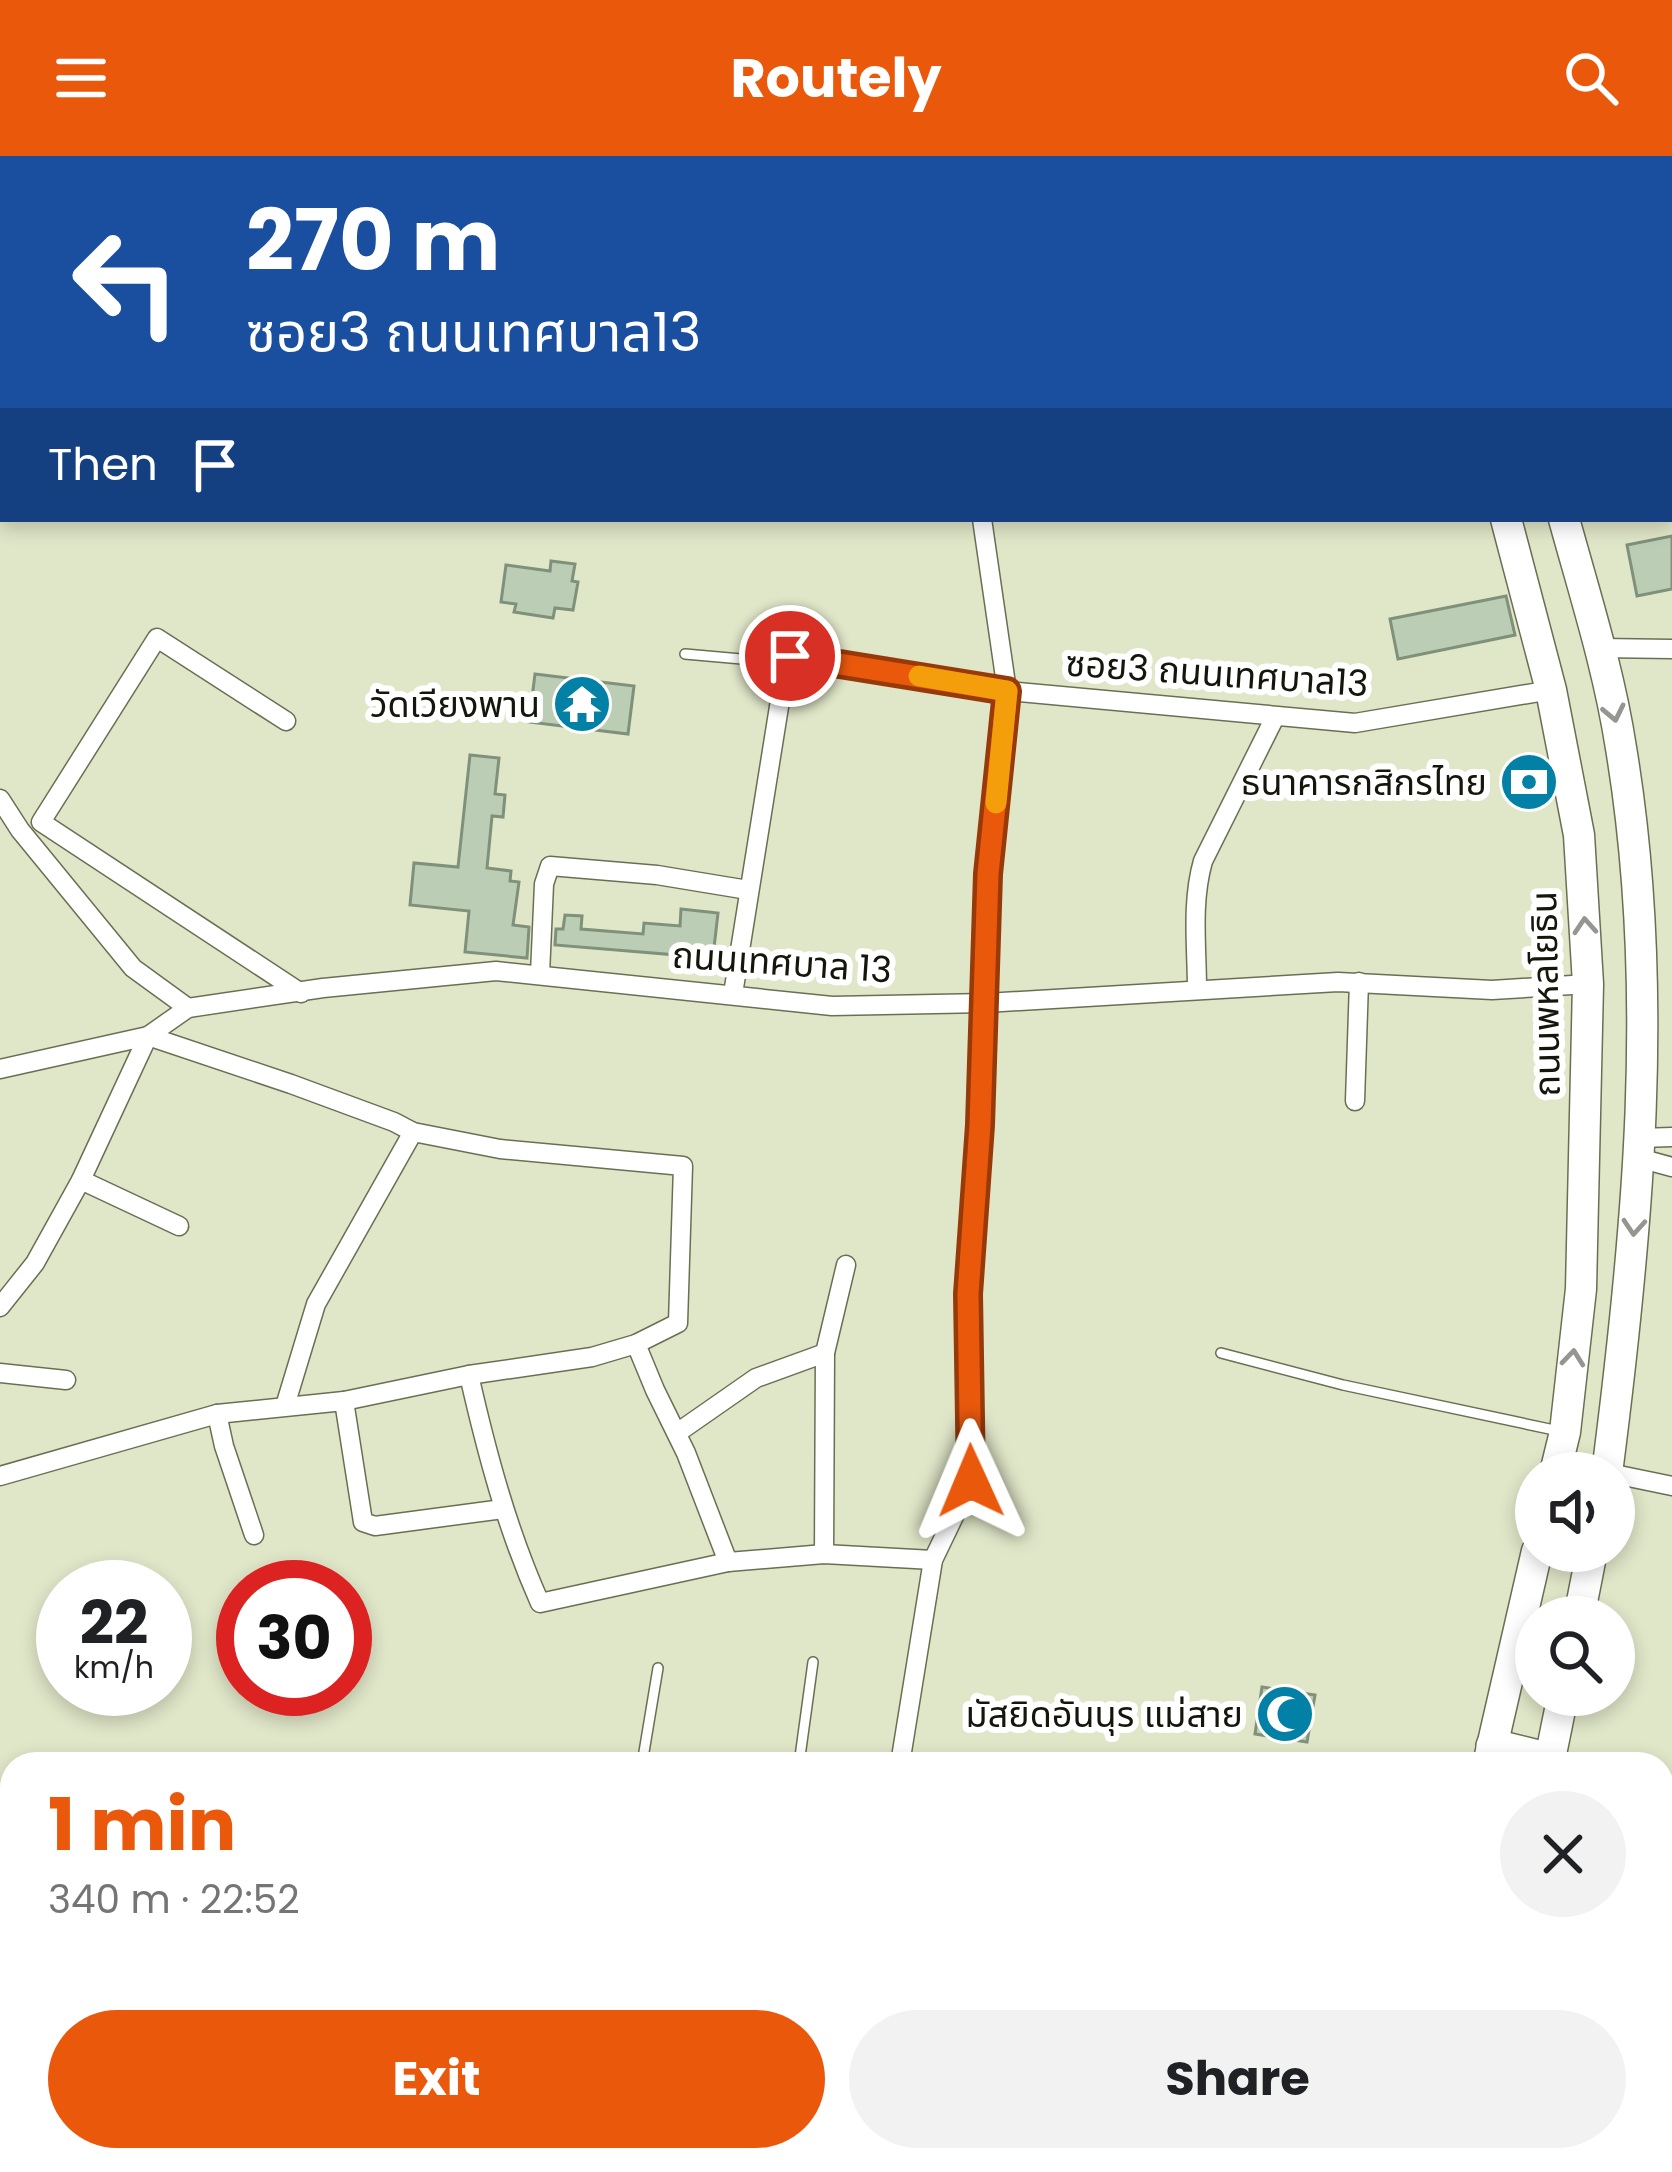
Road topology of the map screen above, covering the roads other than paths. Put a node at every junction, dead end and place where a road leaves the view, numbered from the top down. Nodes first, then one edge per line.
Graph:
1 (982, 522) edge
2 (1507, 522) edge
3 (1565, 522) edge
4 (1601, 648) junction
5 (1672, 650) edge
6 (685, 654) dead end
7 (786, 663) junction
8 (1551, 690) junction
9 (1007, 691) junction
10 (1275, 717) junction
11 (286, 721) dead end
12 (0, 799) edge
13 (748, 890) junction
14 (540, 974) junction
15 (1359, 982) junction
16 (1588, 984) junction
17 (1198, 990) junction
18 (302, 993) junction
19 (733, 994) junction
20 (986, 1004) junction
21 (188, 1008) junction
22 (148, 1036) junction
23 (0, 1069) edge
24 (1355, 1101) dead end
25 (413, 1132) junction
26 (1672, 1137) edge
27 (1640, 1148) junction
28 (1672, 1167) edge
29 (81, 1180) junction
30 (179, 1226) dead end
31 (847, 1265) dead end
32 (0, 1307) edge
33 (636, 1345) junction
34 (825, 1352) junction
35 (1221, 1352) dead end
36 (0, 1373) edge
37 (469, 1375) junction
38 (66, 1380) dead end
39 (344, 1400) junction
40 (285, 1406) junction
41 (217, 1414) junction
42 (1564, 1432) junction
43 (677, 1433) junction
44 (1560, 1452) edge
45 (1612, 1452) edge
46 (0, 1476) edge
47 (1635, 1478) edge
48 (1672, 1486) edge
49 (503, 1509) junction
50 (254, 1535) dead end
51 (824, 1554) junction
52 (933, 1560) junction
53 (728, 1562) junction
54 (1533, 1572) edge
55 (813, 1662) dead end
56 (658, 1667) dead end
57 (1559, 1716) edge
58 (644, 1752) edge
59 (801, 1752) edge
60 (903, 1752) edge
61 (1492, 1752) edge
62 (1552, 1752) edge

1 - 9 street
2 - 8 main road, ถนนพหลโยธิน
3 - 4 main road
4 - 5 street
4 -> 27 main road
6 - 7 lane
7 - 9 street, ซอย3 ถนนเทศบาล13
7 - 13 street
8 - 10 street, ซอย3 ถนนเทศบาล13
16 -> 8 main road, ถนนพหลโยธิน
9 - 10 street, ซอย3 ถนนเทศบาล13
9 - 20 street
10 - 17 street
11 - 18 street
12 - 21 street
13 - 14 street
13 - 19 street
14 - 18 street, ถนนเทศบาล 13
14 - 19 street, ถนนเทศบาล 13
15 - 16 street, ถนนเทศบาล 13
15 - 17 street, ถนนเทศบาล 13
15 - 24 street
42 -> 16 main road, ถนนพหลโยธิน
17 - 20 street, ถนนเทศบาล 13
18 - 21 street, ถนนเทศบาล 13
19 - 20 street, ถนนเทศบาล 13
20 - 52 street
21 - 22 street
22 - 23 street
22 - 25 street
22 - 29 street
25 - 33 street
25 - 40 street
26 - 27 street
27 - 28 street
27 -> 45 main road
29 - 30 street
29 - 32 street
31 - 34 street
33 - 37 street
33 - 43 street
34 - 43 street
34 - 51 street
35 - 42 lane
36 - 38 street
37 - 39 street
37 - 49 street
39 - 40 street
39 - 49 street
40 - 41 street
41 - 46 street
41 - 50 street
42 - 44 main road, ถนนพหลโยธิน
43 - 53 street
47 - 48 street
49 - 53 street
51 - 52 street
51 - 53 street
52 - 60 street
54 - 61 main road
55 - 59 lane
56 - 58 lane
57 - 62 main road

